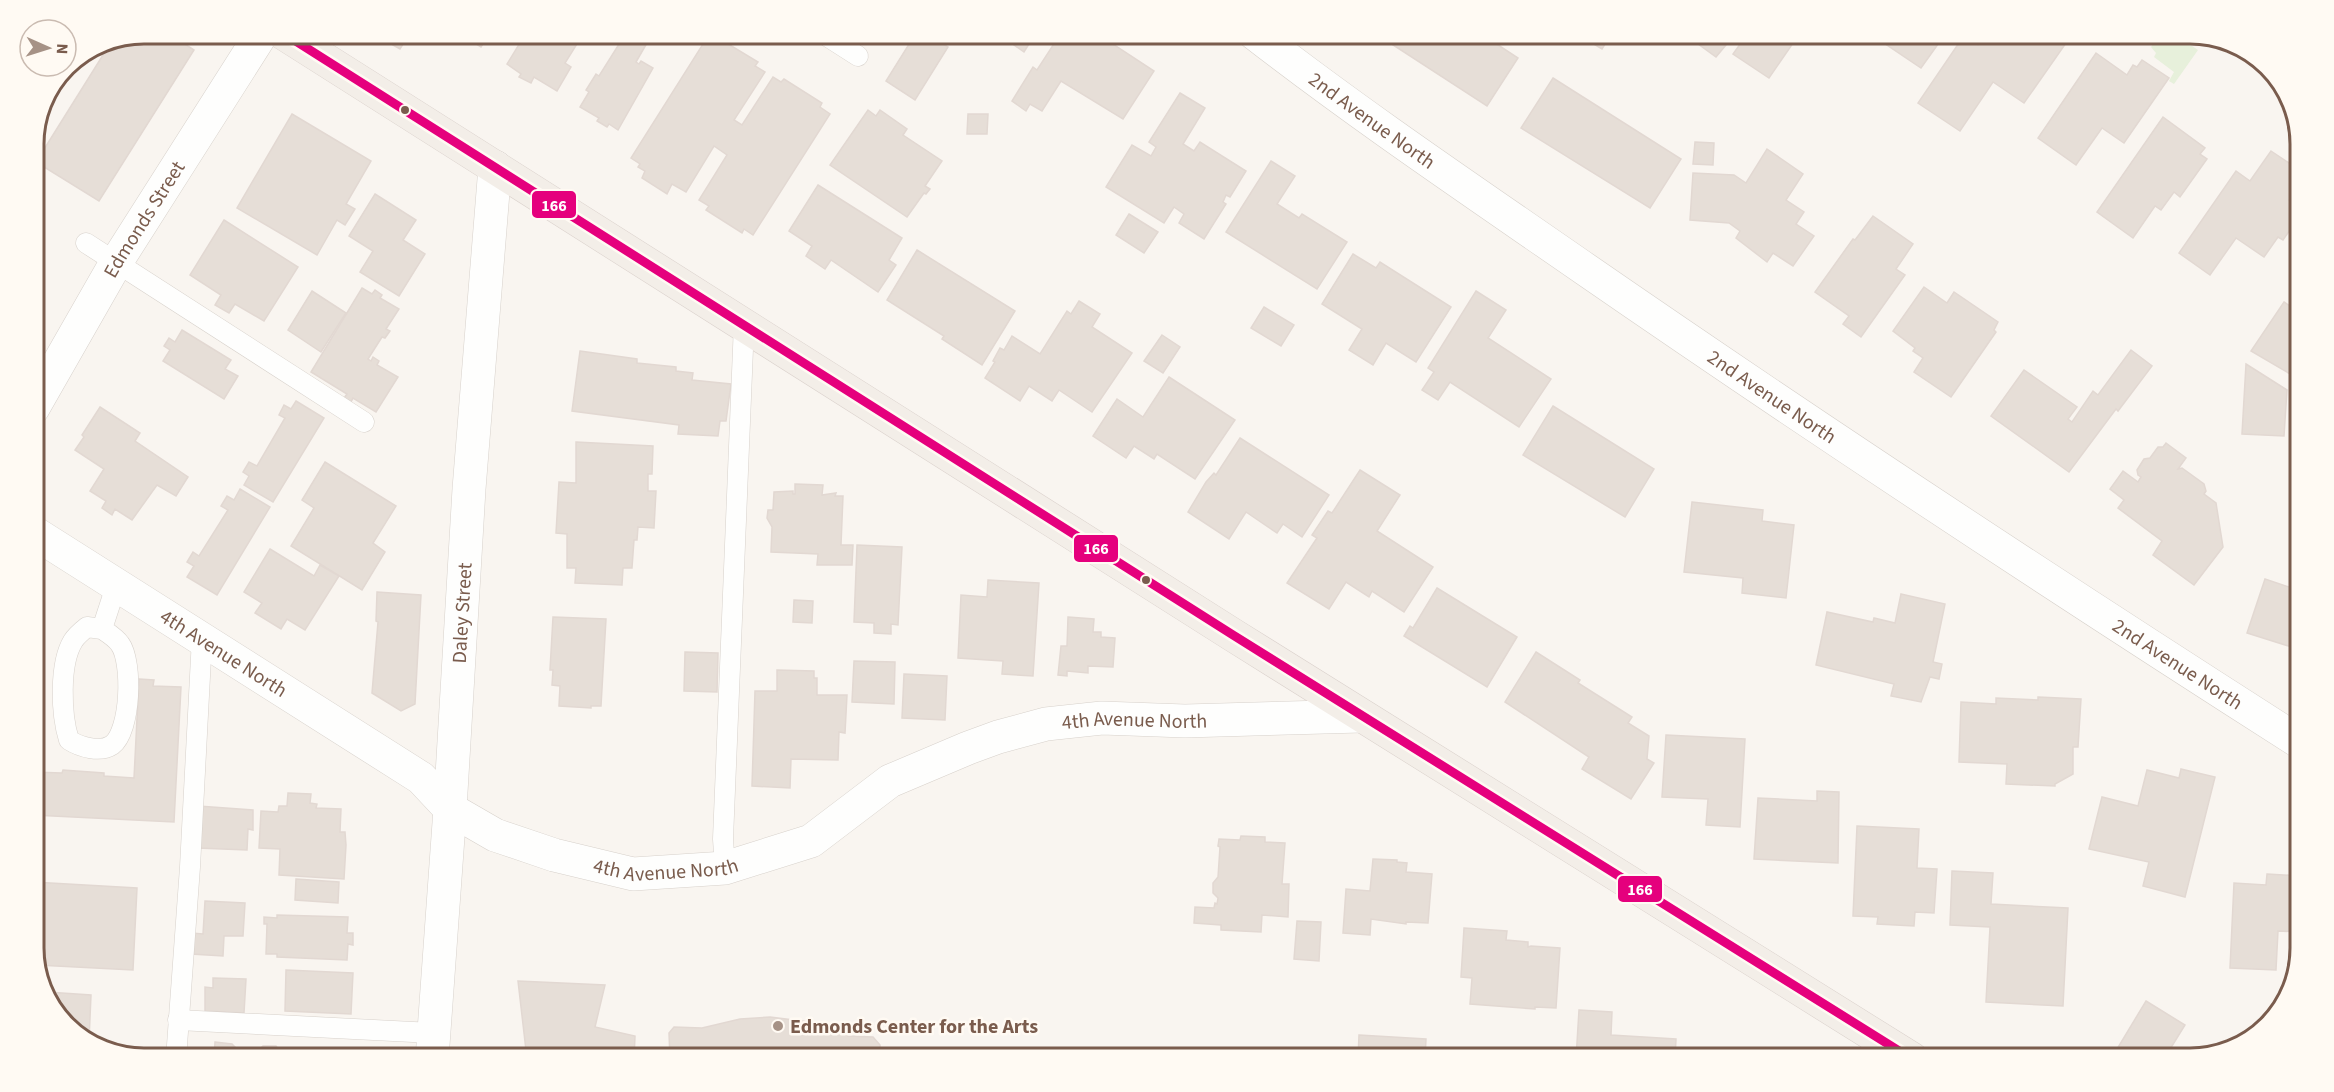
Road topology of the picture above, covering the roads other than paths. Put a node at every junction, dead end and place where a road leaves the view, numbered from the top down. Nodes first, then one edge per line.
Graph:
1 (255, 44) edge
2 (300, 44) edge
3 (839, 44) edge
4 (1268, 44) edge
5 (858, 56) dead end
6 (495, 167) junction
7 (86, 243) dead end
8 (117, 261) junction
9 (744, 324) junction
10 (44, 389) edge
11 (364, 422) dead end
12 (44, 539) edge
13 (117, 583) junction
14 (102, 629) junction
15 (202, 638) junction
16 (1361, 716) junction
17 (2290, 737) edge
18 (450, 809) junction
19 (724, 868) junction
20 (178, 1020) junction
21 (432, 1046) edge
22 (177, 1048) edge
23 (1894, 1048) edge

1 - 8 street, Edmonds Street
2 - 6 main road
3 - 5 lane
4 - 17 street, 2nd Avenue North
6 - 9 main road
6 - 18 street, Daley Street
7 - 8 lane
8 - 10 street, Edmonds Street
8 - 11 lane
9 - 16 main road
9 - 19 lane
12 - 13 street, 4th Avenue North
13 - 14 lane
13 - 15 street, 4th Avenue North
14 - 14 lane
15 - 18 street, 4th Avenue North
15 - 20 lane
16 - 19 street, 4th Avenue North
16 - 23 main road
18 - 19 street, 4th Avenue North
18 - 21 street, Daley Street
20 - 21 lane
20 - 22 lane

